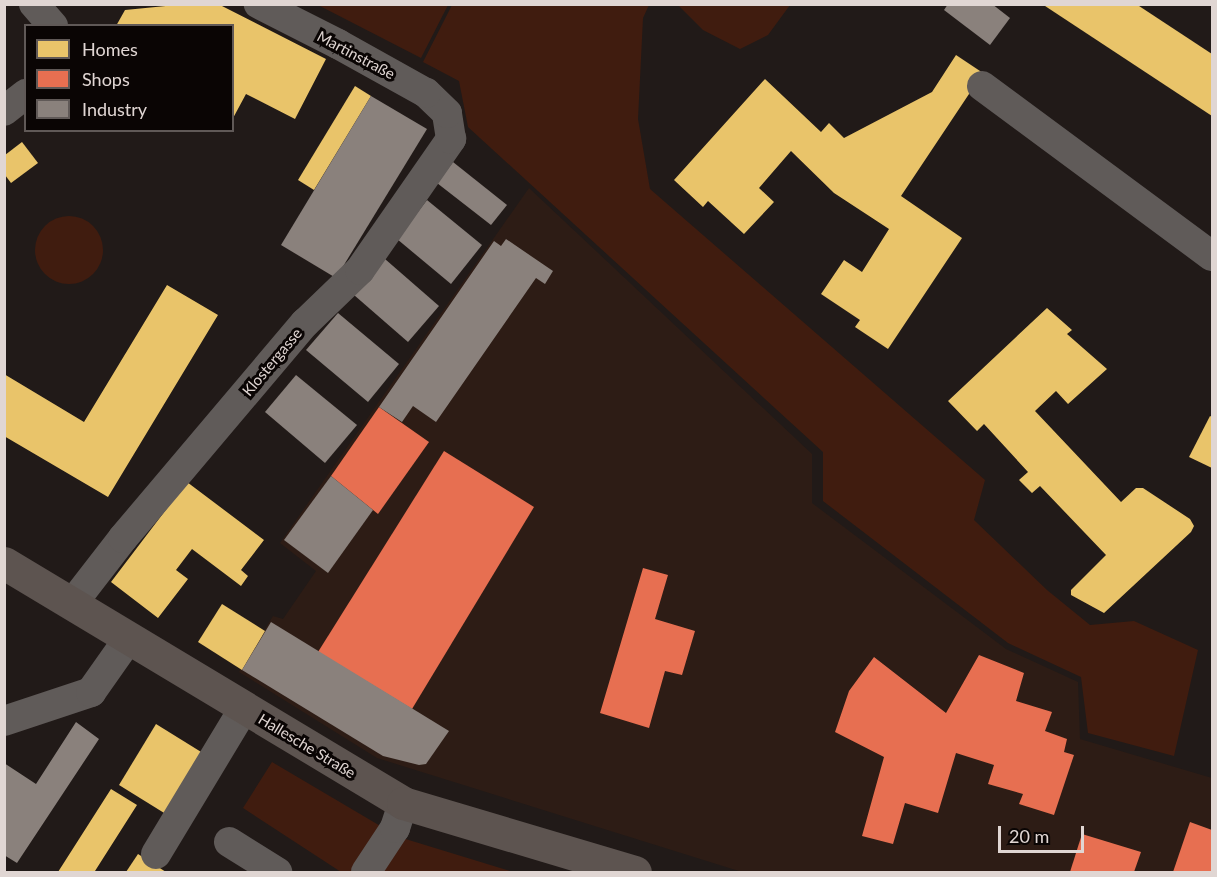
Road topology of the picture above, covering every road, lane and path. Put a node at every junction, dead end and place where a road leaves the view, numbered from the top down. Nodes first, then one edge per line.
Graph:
1 (34, 4) edge
2 (259, 4) edge
3 (51, 24) edge
4 (982, 86) dead end
5 (24, 96) edge
6 (4, 111) edge
7 (447, 113) joint
8 (1212, 256) edge
9 (4, 564) edge
10 (72, 604) junction
11 (129, 638) junction
12 (244, 708) junction
13 (4, 720) edge
14 (403, 803) junction
15 (229, 842) dead end
16 (156, 854) dead end
17 (278, 873) edge
18 (366, 873) edge
19 (635, 873) edge

1 - 3 street
2 - 7 street, Martinstraße
4 - 8 street
5 - 6 street
7 - 10 street, Klostergasse
9 - 10 main road, Hallesche Straße
10 - 11 main road, Hallesche Straße
11 - 12 main road, Hallesche Straße
11 - 13 street
12 - 14 main road, Hallesche Straße
12 - 16 street
14 - 18 street
14 - 19 main road, Hallesche Straße
15 - 17 street

